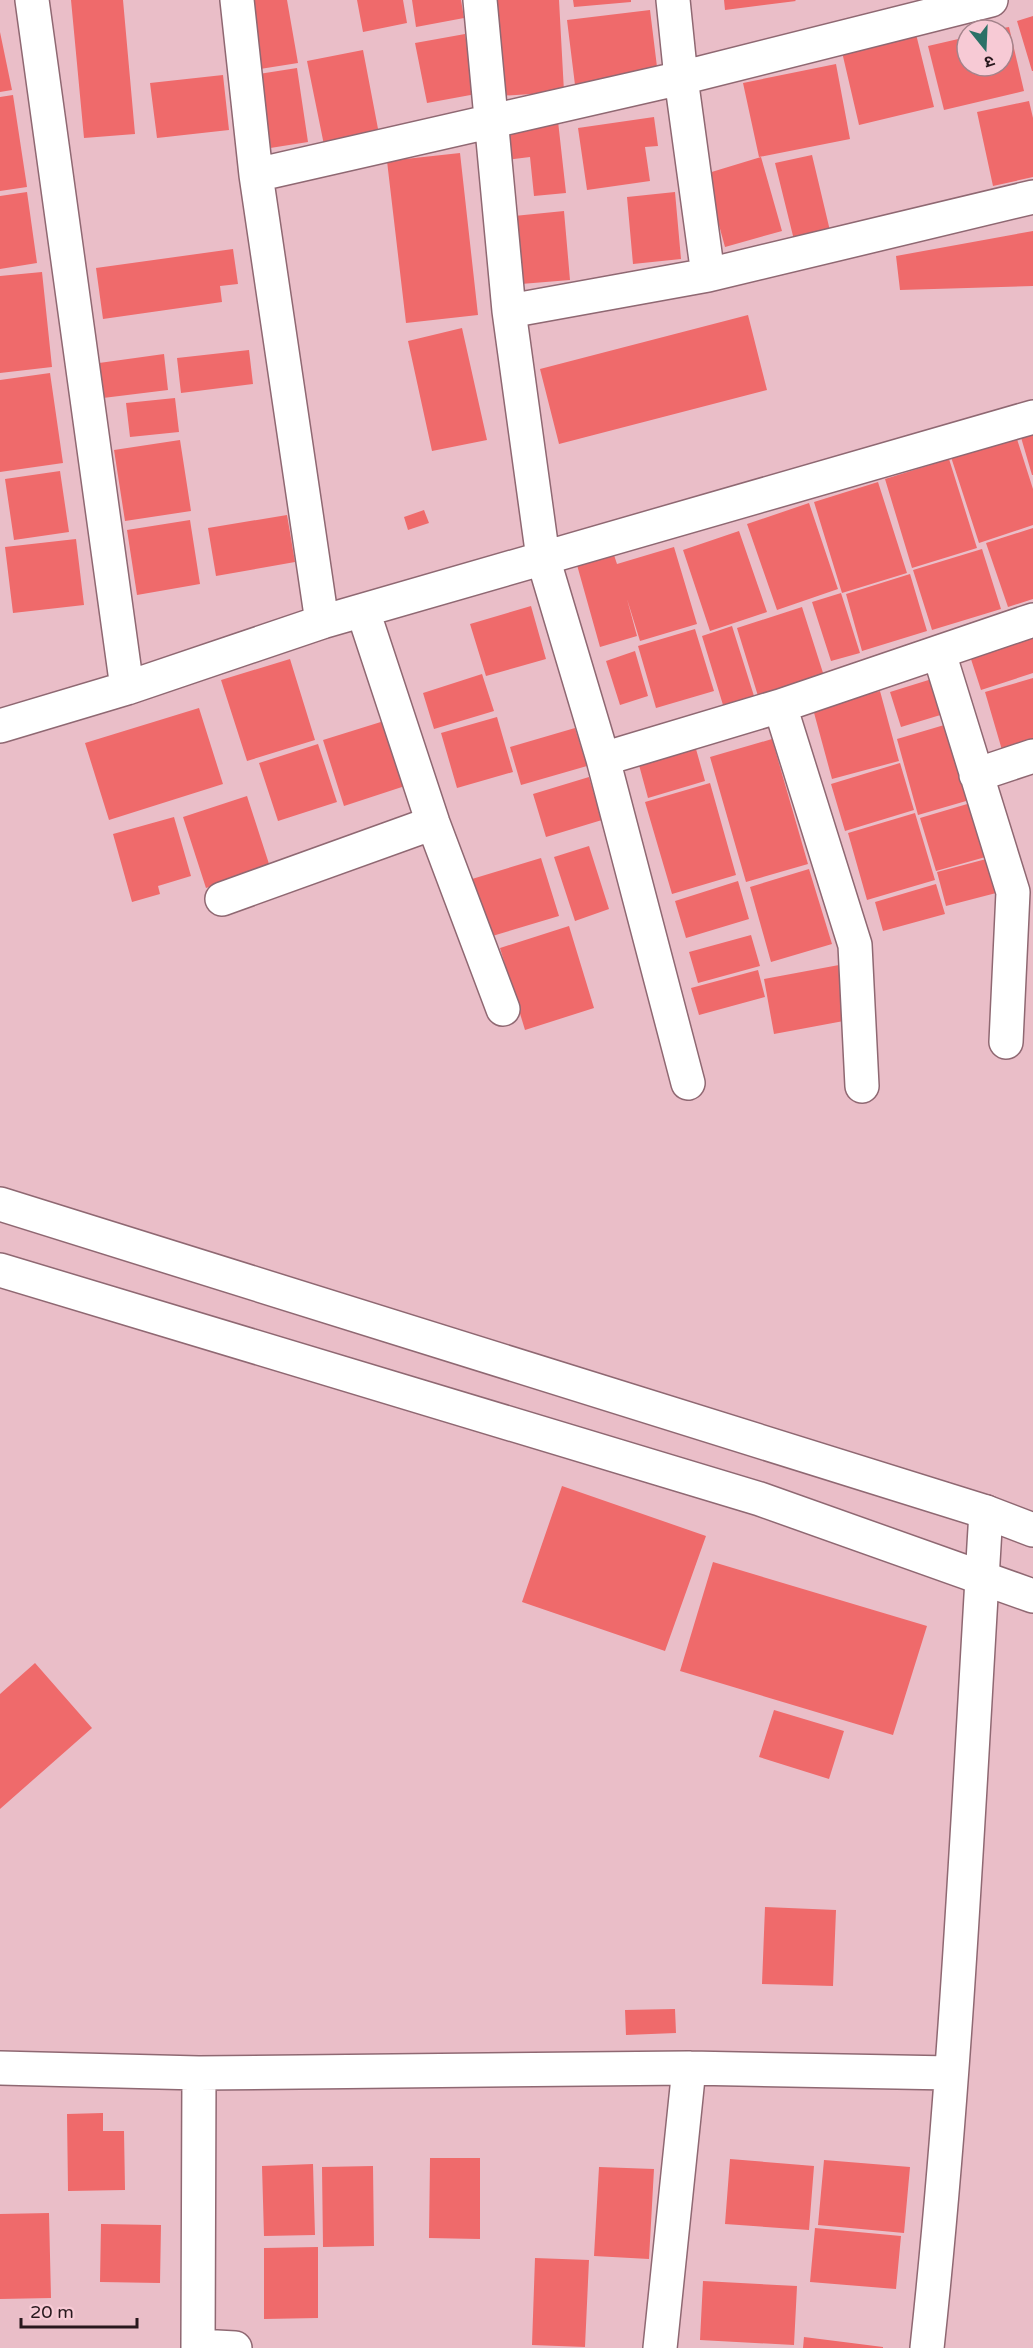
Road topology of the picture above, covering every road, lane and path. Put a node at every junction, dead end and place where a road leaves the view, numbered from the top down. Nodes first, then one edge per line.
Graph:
1 (32, 0) edge
2 (237, 0) edge
3 (480, 0) edge
4 (674, 0) edge
5 (992, 0) edge
6 (894, 12) edge
7 (681, 78) junction
8 (490, 122) junction
9 (256, 175) junction
10 (1033, 197) edge
11 (708, 275) junction
12 (509, 311) junction
13 (1033, 417) edge
14 (543, 558) junction
15 (363, 611) junction
16 (1033, 620) edge
17 (322, 622) junction
18 (939, 653) junction
19 (127, 688) junction
20 (780, 706) junction
21 (0, 726) edge
22 (1033, 756) edge
23 (603, 759) junction
24 (976, 775) junction
25 (433, 823) junction
26 (1022, 886) edge
27 (222, 899) dead end
28 (503, 1009) dead end
29 (1006, 1042) dead end
30 (688, 1083) dead end
31 (862, 1086) dead end
32 (0, 1204) edge
33 (0, 1270) edge
34 (986, 1512) junction
35 (1033, 1530) edge
36 (982, 1579) junction
37 (1033, 1596) edge
38 (0, 2068) edge
39 (689, 2068) junction
40 (200, 2073) junction
41 (951, 2073) junction
42 (198, 2347) edge
43 (235, 2348) edge
44 (660, 2348) edge
45 (927, 2348) edge

1 - 19 street
2 - 9 street
3 - 8 street
4 - 7 street
5 - 6 street
6 - 7 street
7 - 8 street
7 - 11 street
8 - 9 street
8 - 12 street
9 - 17 street
10 - 11 street
11 - 12 street
12 - 14 street
13 - 14 street
14 - 15 street
14 - 23 street
15 - 17 street
15 - 25 street
16 - 18 street
17 - 19 street
18 - 20 street
18 - 24 street
19 - 21 street
20 - 23 street
20 - 31 street
22 - 24 street
23 - 30 street
24 - 26 street
25 - 27 street
25 - 28 street
26 - 29 street
32 - 34 street
33 - 36 street
34 - 35 street
34 - 36 street
36 - 37 street
36 - 41 street
38 - 40 street
39 - 40 street
39 - 41 street
39 - 44 street
40 - 42 street
41 - 45 street
42 - 43 street

